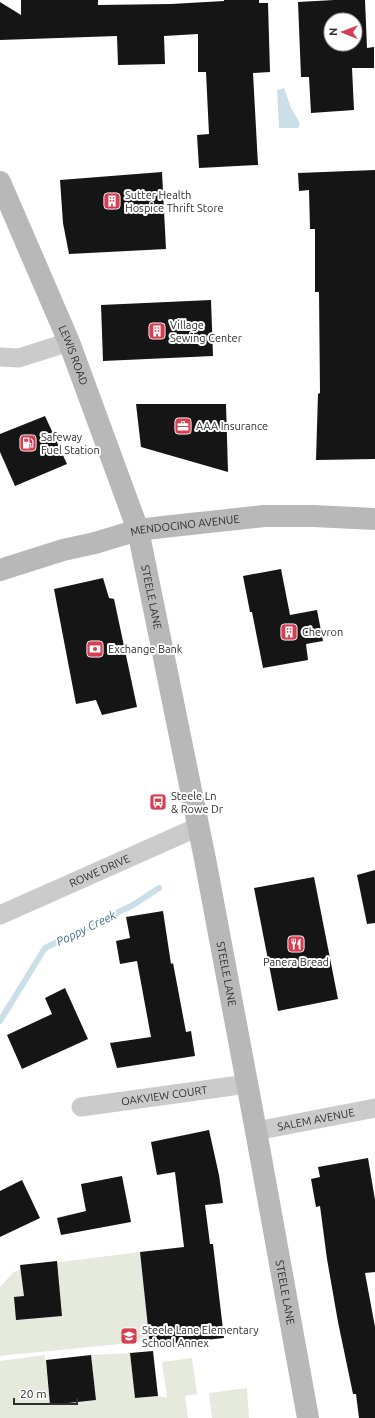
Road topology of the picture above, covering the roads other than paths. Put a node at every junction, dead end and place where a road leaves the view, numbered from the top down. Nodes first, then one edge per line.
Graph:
1 (0, 182) edge
2 (69, 342) junction
3 (0, 357) edge
4 (375, 519) edge
5 (138, 530) junction
6 (0, 570) edge
7 (198, 827) junction
8 (0, 915) edge
9 (247, 1084) junction
10 (81, 1107) dead end
11 (375, 1108) edge
12 (256, 1131) junction
13 (308, 1418) edge

1 - 2 main road, LEWIS ROAD
2 - 3 street
2 - 5 main road, LEWIS ROAD
4 - 5 main road, MENDOCINO AVENUE
5 - 6 main road, MENDOCINO AVENUE
5 - 7 main road, STEELE LANE
7 - 8 street, ROWE DRIVE
7 - 9 main road, STEELE LANE
9 - 10 street, OAKVIEW COURT
9 - 12 main road, STEELE LANE
11 - 12 street, SALEM AVENUE
12 - 13 main road, STEELE LANE

